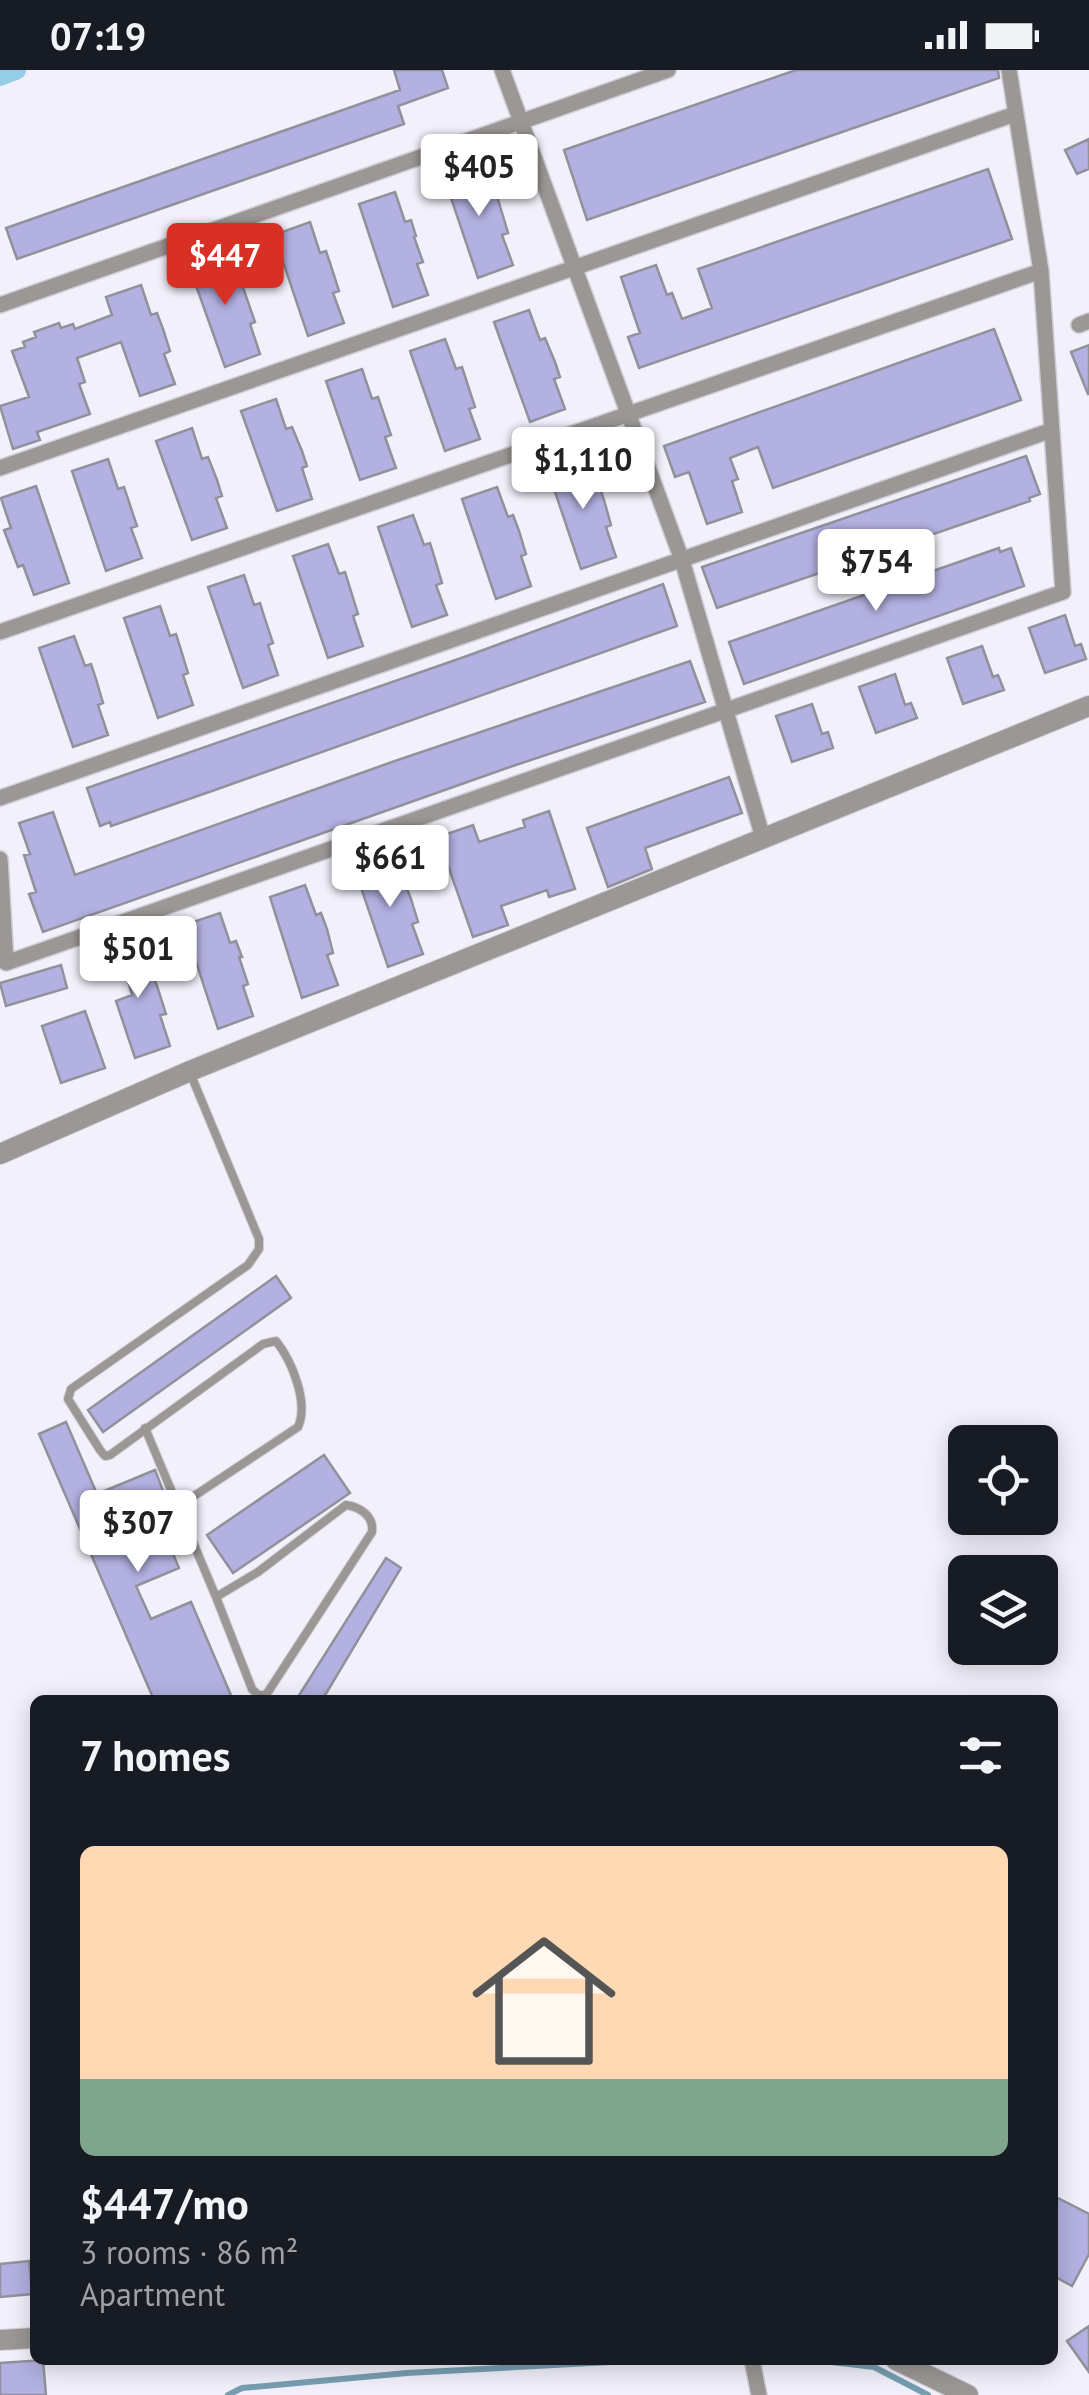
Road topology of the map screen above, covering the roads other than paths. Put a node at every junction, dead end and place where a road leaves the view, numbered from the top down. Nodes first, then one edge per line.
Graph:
1 (502, 70) edge
2 (668, 70) edge
3 (1009, 70) edge
4 (1015, 114) junction
5 (522, 122) junction
6 (574, 269) junction
7 (1041, 271) junction
8 (0, 305) edge
9 (630, 415) junction
10 (1052, 430) junction
11 (0, 468) edge
12 (682, 560) junction
13 (0, 632) edge
14 (1089, 706) edge
15 (726, 710) junction
16 (0, 798) edge
17 (763, 838) junction
18 (0, 859) edge
19 (190, 1070) junction
20 (0, 1154) edge
21 (144, 1428) junction
22 (179, 1506) junction
23 (216, 1596) junction
24 (30, 2338) edge
25 (0, 2340) edge
26 (753, 2365) edge
27 (906, 2365) edge
28 (759, 2395) edge
29 (968, 2395) edge

1 - 5 street
2 - 5 street
3 - 4 street
4 - 6 street
4 - 7 street
5 - 6 street
5 - 8 street
6 - 9 street
6 - 11 street
7 - 9 street
7 - 10 street
9 - 12 street
9 - 13 street
10 - 12 street
10 - 15 street
12 - 15 street
12 - 16 street
14 - 17 street
15 - 17 street
15 - 18 street
17 - 19 street
19 - 20 street
19 - 21 lane
21 - 22 lane
21 - 22 lane
22 - 23 lane
23 - 23 lane
24 - 25 street
26 - 28 street
27 - 29 street

